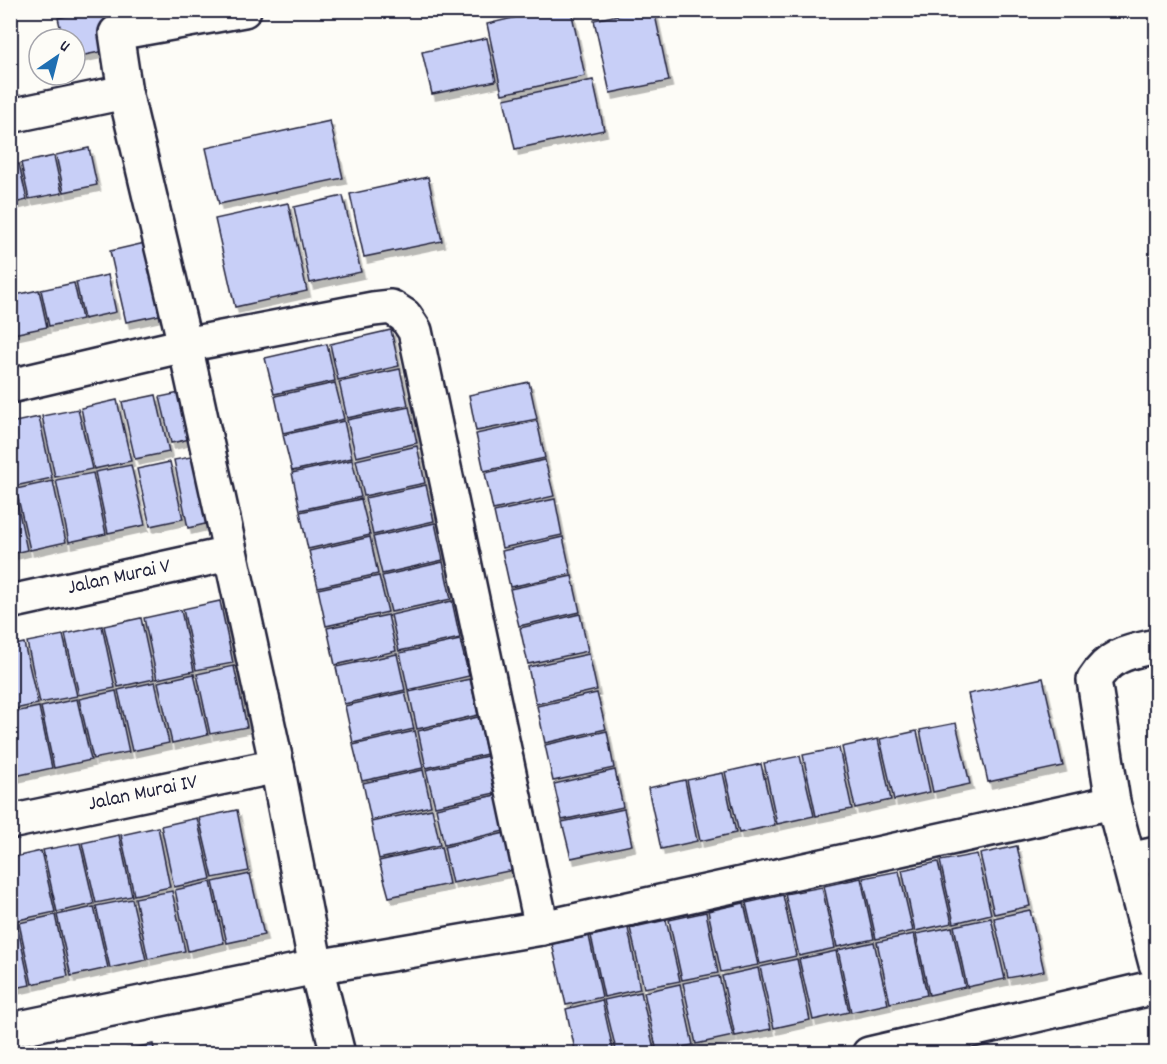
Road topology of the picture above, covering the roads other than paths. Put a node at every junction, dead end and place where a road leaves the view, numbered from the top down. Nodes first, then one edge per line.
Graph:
1 (244, 10) edge
2 (113, 22) edge
3 (125, 92) junction
4 (10, 116) edge
5 (185, 345) junction
6 (10, 386) edge
7 (229, 554) junction
8 (10, 602) edge
9 (1156, 646) edge
10 (277, 766) junction
11 (1113, 802) junction
12 (10, 822) edge
13 (1143, 857) edge
14 (542, 928) junction
15 (1156, 964) edge
16 (316, 967) junction
17 (1156, 987) edge
18 (10, 1030) edge
19 (338, 1053) edge
20 (869, 1053) edge

1 - 2 street
2 - 3 street
3 - 4 street
3 - 5 street
5 - 6 street
5 - 7 street
5 - 14 street
7 - 8 street, Jalan Murai V
7 - 10 street
9 - 11 street
10 - 12 street, Jalan Murai IV
10 - 16 street
11 - 13 street
11 - 14 street
13 - 15 street
14 - 16 street
16 - 18 street
16 - 19 street
17 - 20 street

